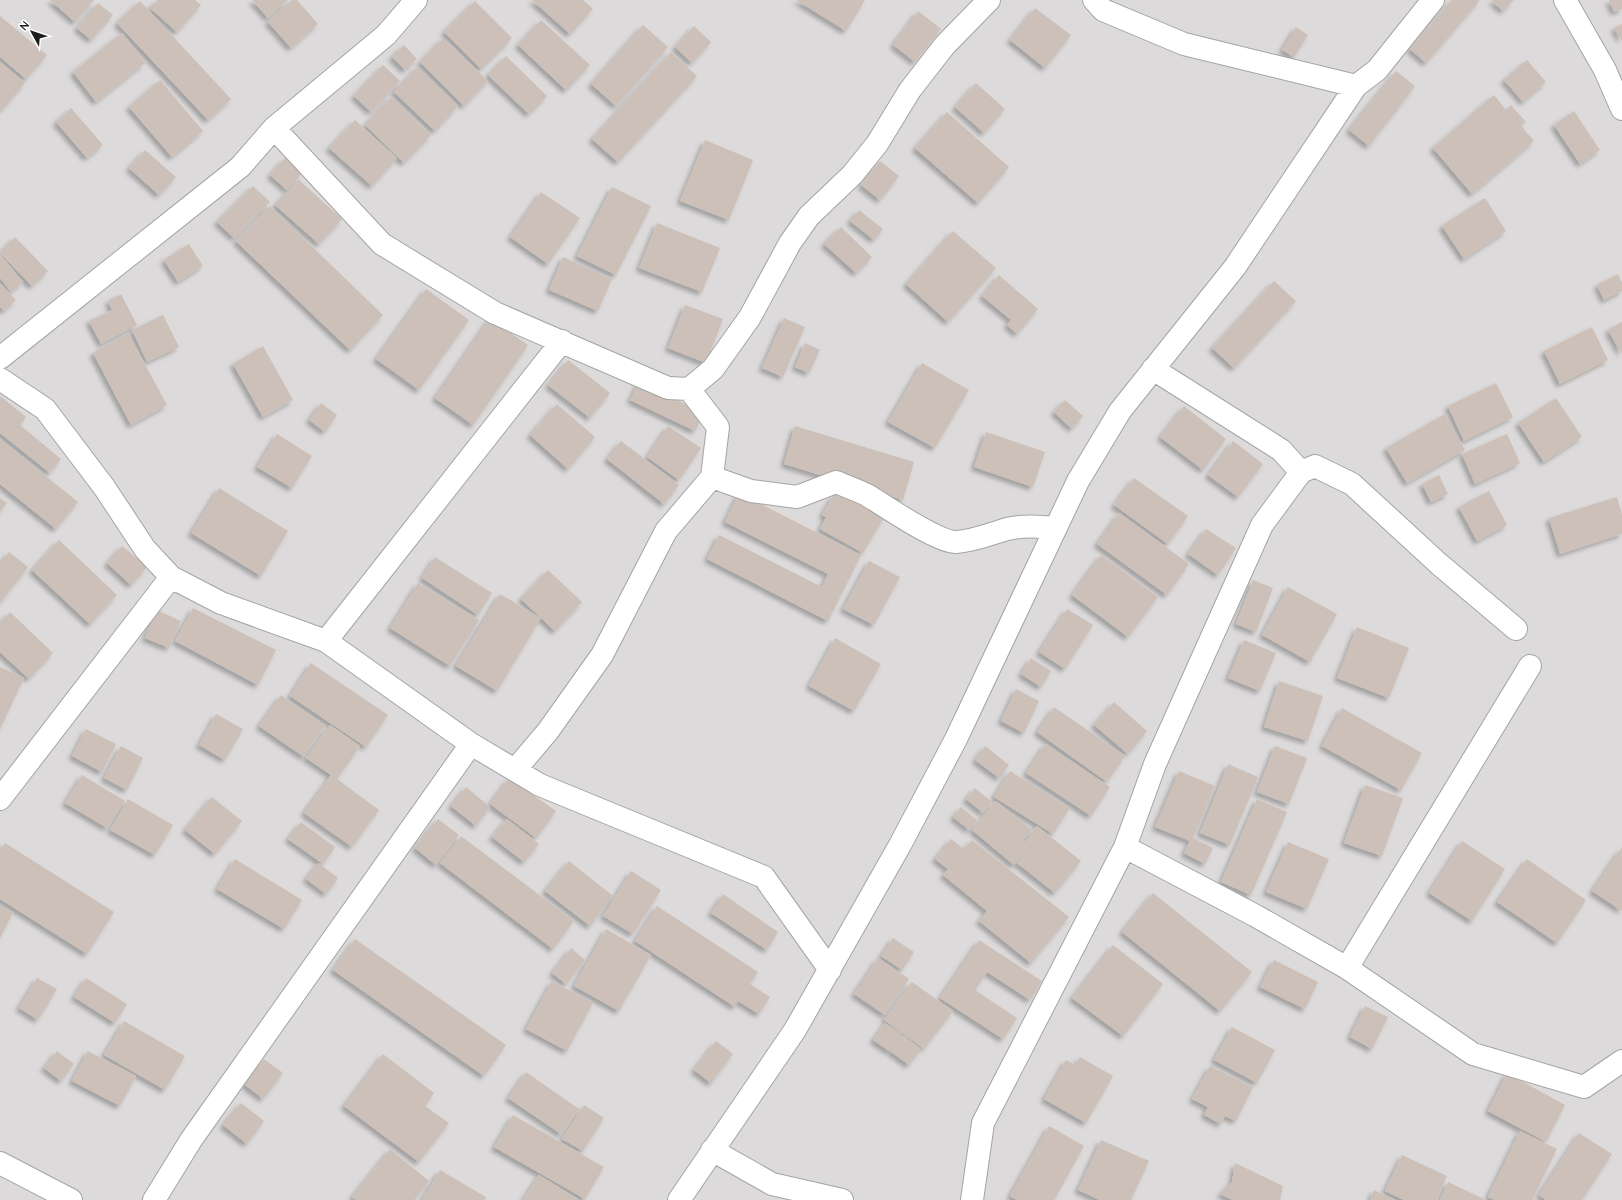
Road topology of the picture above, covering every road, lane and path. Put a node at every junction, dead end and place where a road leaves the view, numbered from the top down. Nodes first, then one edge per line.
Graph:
1 (416, 0) edge
2 (989, 0) edge
3 (1094, 0) edge
4 (1433, 0) edge
5 (1565, 0) edge
6 (1356, 86) junction
7 (1622, 109) edge
8 (274, 128) junction
9 (562, 341) junction
10 (0, 358) edge
11 (1153, 369) junction
12 (0, 379) edge
13 (689, 389) junction
14 (1301, 472) junction
15 (712, 477) junction
16 (1056, 528) junction
17 (172, 577) junction
18 (1516, 629) dead end
19 (326, 641) junction
20 (1530, 666) dead end
21 (471, 744) junction
22 (515, 770) junction
23 (0, 799) edge
24 (1125, 847) junction
25 (1347, 968) junction
26 (830, 970) junction
27 (1622, 1060) edge
28 (712, 1150) junction
29 (0, 1163) edge
30 (71, 1200) edge
31 (154, 1200) edge
32 (679, 1200) edge
33 (842, 1200) edge
34 (972, 1200) edge

1 - 8 street
2 - 13 street
3 - 6 street
4 - 6 street
5 - 7 street
6 - 11 street
8 - 9 street
8 - 10 street
9 - 13 street
9 - 19 street
11 - 14 street
11 - 16 street
12 - 17 street
13 - 15 street
14 - 18 street
14 - 24 street
15 - 16 street
15 - 22 street
16 - 26 street
17 - 19 street
17 - 23 street
19 - 21 street
20 - 25 street
21 - 22 street
21 - 31 street
22 - 26 street
24 - 25 street
24 - 34 street
25 - 27 street
26 - 28 street
28 - 32 street
28 - 33 street
29 - 30 street

